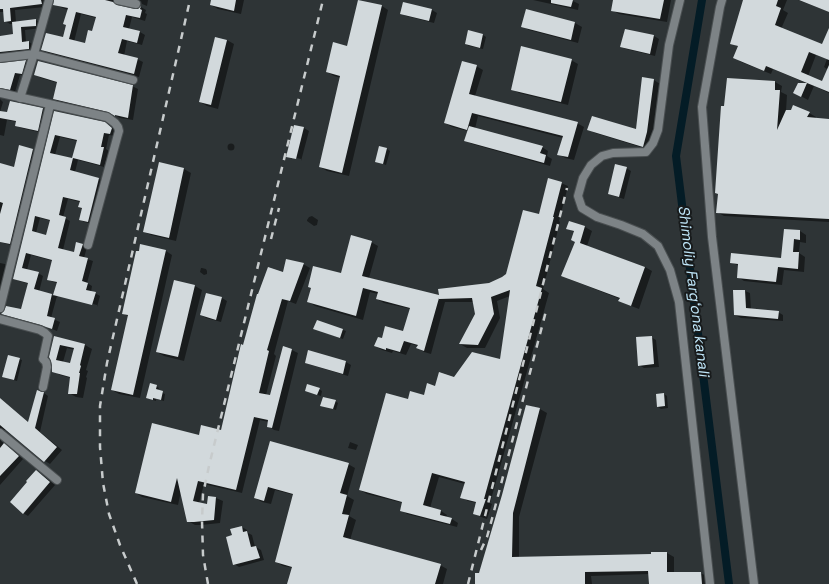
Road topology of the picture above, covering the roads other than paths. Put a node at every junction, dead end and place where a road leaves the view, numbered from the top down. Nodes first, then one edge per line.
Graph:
1 (49, 0) edge
2 (118, 0) edge
3 (680, 0) edge
4 (722, 0) edge
5 (136, 4) dead end
6 (34, 54) junction
7 (0, 58) edge
8 (133, 80) dead end
9 (0, 93) edge
10 (20, 98) junction
11 (50, 105) junction
12 (88, 244) dead end
13 (0, 308) edge
14 (0, 319) edge
15 (43, 387) dead end
16 (0, 433) edge
17 (56, 480) dead end
18 (710, 584) edge
19 (754, 584) edge

1 - 6 street
2 - 5 street
3 - 18 street
4 - 19 street
6 - 7 street
6 - 8 street
6 - 10 street
9 - 10 street
10 - 11 street
11 - 12 street
11 - 13 street
14 - 15 street
16 - 17 street

